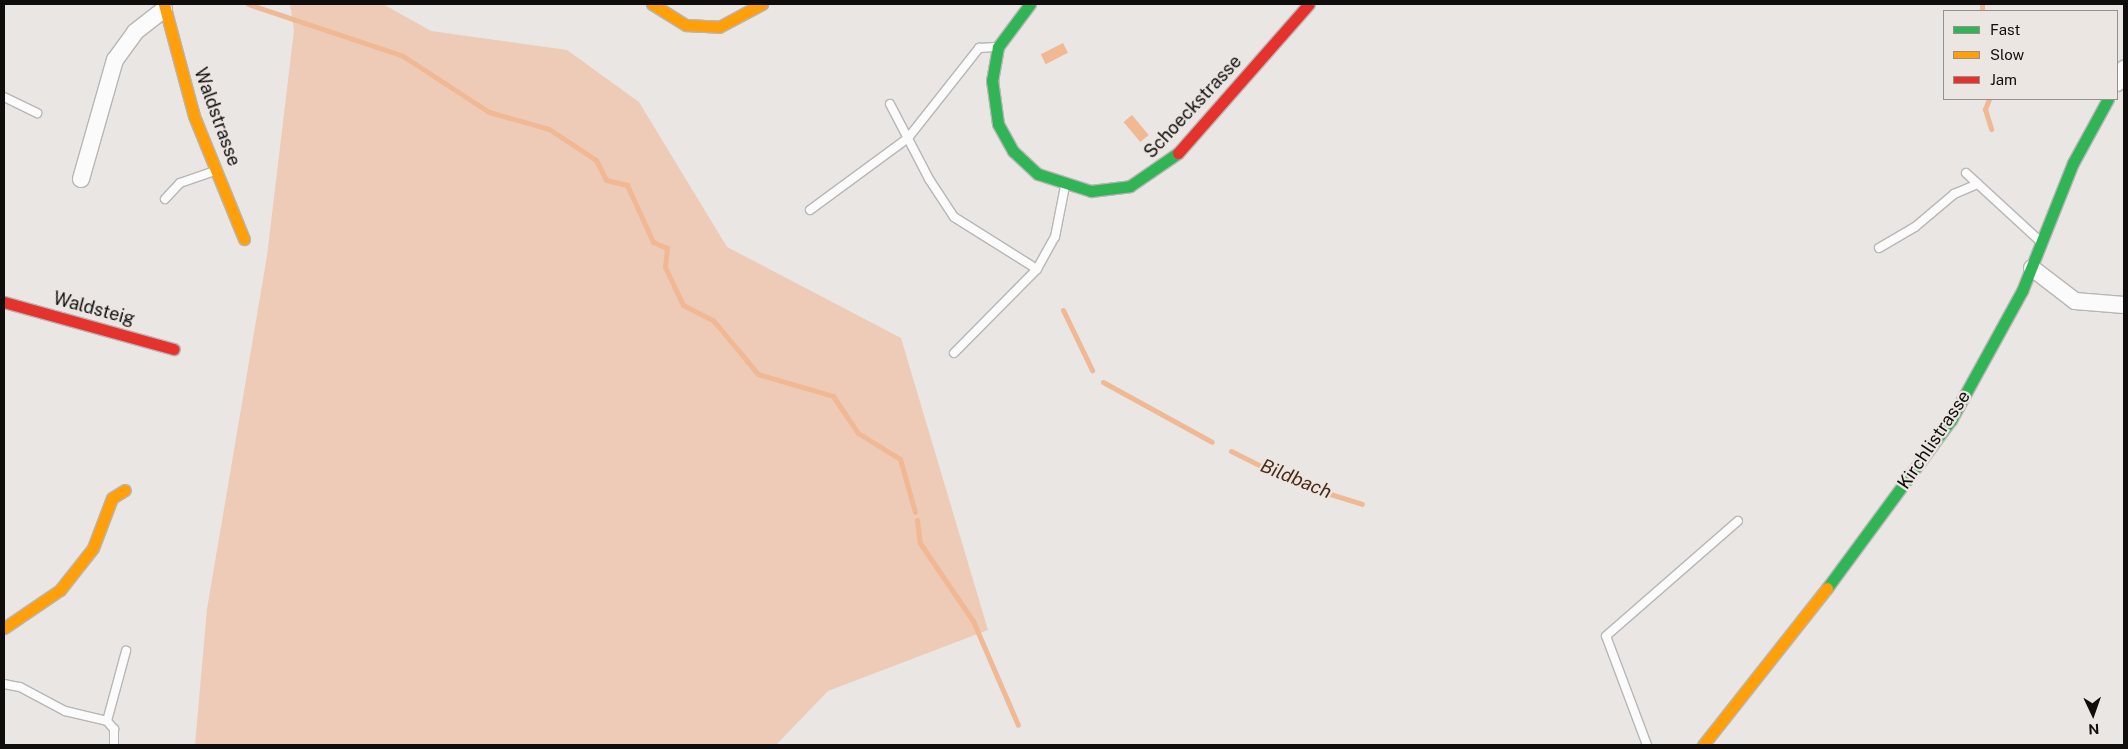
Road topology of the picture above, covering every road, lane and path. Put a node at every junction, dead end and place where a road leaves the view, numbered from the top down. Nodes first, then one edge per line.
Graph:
1 (652, 4) edge
2 (762, 4) edge
3 (1030, 4) edge
4 (1309, 4) edge
5 (164, 6) edge
6 (998, 47) junction
7 (2124, 69) edge
8 (2118, 81) edge
9 (4, 97) edge
10 (2107, 100) edge
11 (890, 104) dead end
12 (37, 113) dead end
13 (908, 138) junction
14 (217, 170) junction
15 (1966, 173) dead end
16 (81, 180) dead end
17 (1978, 184) junction
18 (1065, 186) junction
19 (165, 199) dead end
20 (810, 210) dead end
21 (244, 239) dead end
22 (2043, 244) junction
23 (1879, 248) dead end
24 (2032, 268) junction
25 (1037, 269) junction
26 (4, 302) edge
27 (2124, 305) edge
28 (174, 349) dead end
29 (954, 353) dead end
30 (124, 490) dead end
31 (1738, 522) dead end
32 (4, 628) edge
33 (126, 651) dead end
34 (4, 684) edge
35 (107, 721) junction
36 (114, 745) edge
37 (1647, 745) edge
38 (1703, 745) edge

1 - 2 street
3 - 6 street, Schoeckstrasse
4 - 18 street, Schoeckstrasse
5 - 14 street, Waldstrasse
5 - 16 street
6 - 13 lane
6 - 18 street, Schoeckstrasse
7 - 8 street
9 - 12 lane
10 - 22 street, Kirchlistrasse
11 - 13 lane
13 - 20 lane
13 - 25 lane
14 - 19 lane
14 - 21 street, Waldstrasse
15 - 17 lane
17 - 22 lane
17 - 23 lane
18 - 25 lane
22 - 24 street, Kirchlistrasse
24 - 27 street
24 - 38 street, Kirchlistrasse
25 - 29 lane
26 - 28 street, Waldsteig
30 - 32 street
31 - 37 lane
33 - 35 lane
34 - 35 lane
35 - 36 lane

